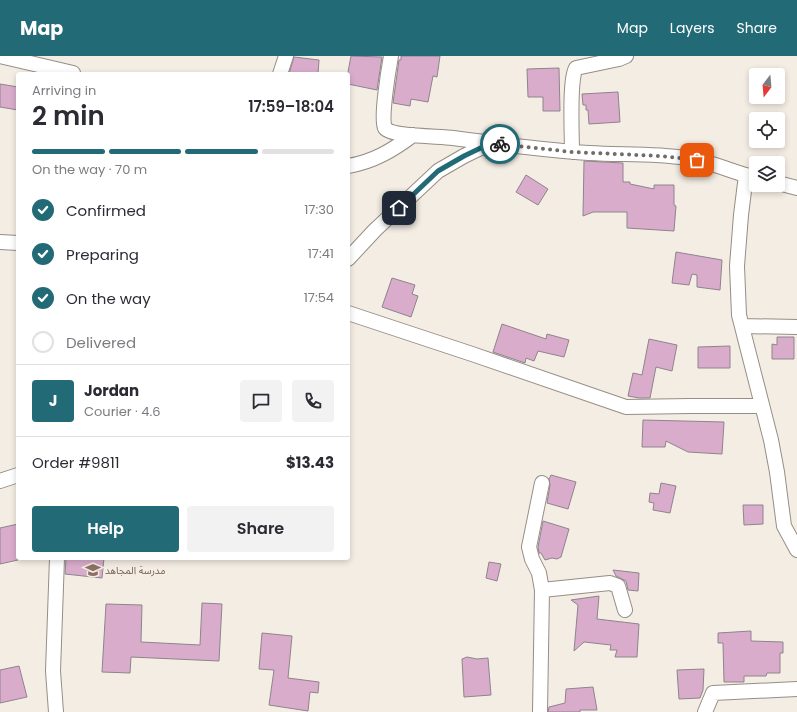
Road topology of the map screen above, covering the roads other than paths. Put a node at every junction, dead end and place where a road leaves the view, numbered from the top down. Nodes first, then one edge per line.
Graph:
1 (0, 56) edge
2 (286, 56) edge
3 (392, 56) edge
4 (626, 56) edge
5 (73, 72) dead end
6 (281, 72) edge
7 (413, 135) junction
8 (491, 143) junction
9 (572, 152) junction
10 (350, 166) edge
11 (749, 175) edge
12 (749, 184) edge
13 (785, 185) edge
14 (797, 188) edge
15 (0, 242) edge
16 (16, 243) edge
17 (350, 257) edge
18 (350, 314) edge
19 (742, 326) junction
20 (797, 327) edge
21 (762, 406) junction
22 (16, 476) edge
23 (0, 481) edge
24 (542, 483) dead end
25 (797, 550) edge
26 (57, 560) edge
27 (542, 590) junction
28 (626, 610) dead end
29 (797, 689) edge
30 (56, 712) edge
31 (540, 712) edge
32 (705, 712) edge

1 - 5 street
2 - 6 street
3 - 7 street
4 - 9 street
7 - 8 street
7 - 10 street
8 - 9 street
8 - 17 street
9 - 11 street
12 - 19 street
13 - 14 street
15 - 16 street
18 - 21 street
19 - 20 street
19 - 21 street
21 - 25 street
22 - 23 street
24 - 27 street
26 - 30 street
27 - 28 street
27 - 31 street
29 - 32 street

